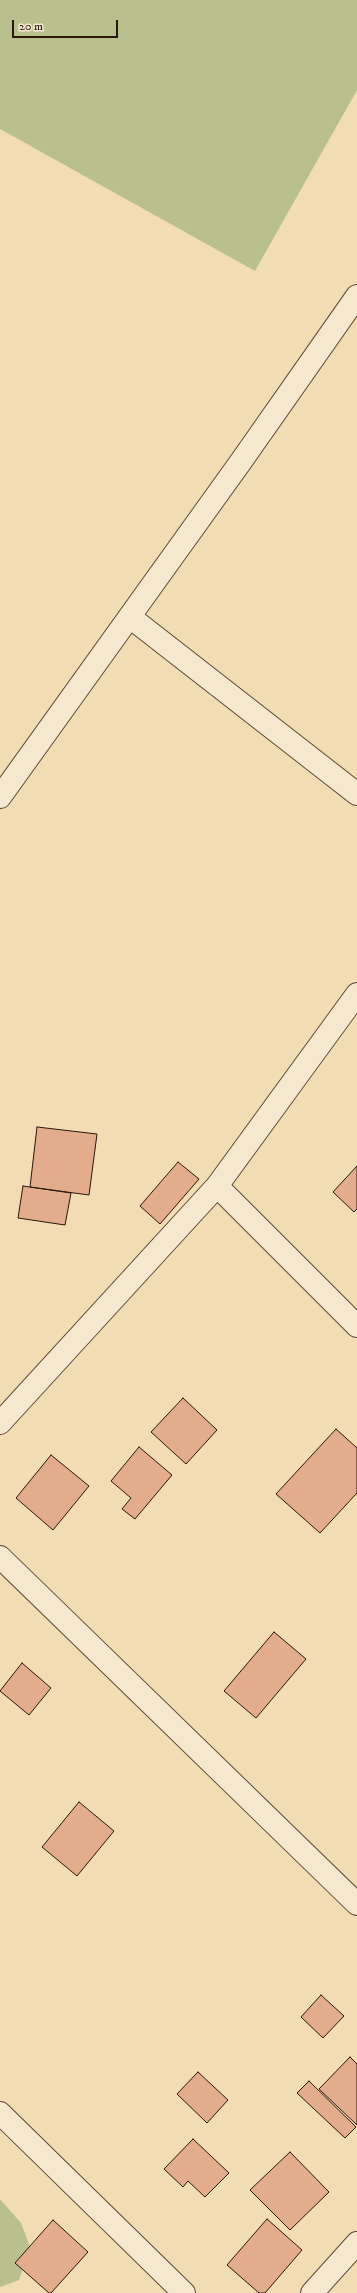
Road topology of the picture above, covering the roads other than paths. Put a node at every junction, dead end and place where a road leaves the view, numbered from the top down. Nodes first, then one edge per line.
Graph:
1 (357, 296) edge
2 (130, 617) junction
3 (357, 794) edge
4 (0, 797) edge
5 (357, 994) edge
6 (217, 1186) junction
7 (357, 1326) edge
8 (0, 1423) edge
9 (0, 1557) edge
10 (357, 1904) edge
11 (0, 2113) edge
12 (357, 2243) edge
13 (184, 2293) edge
14 (312, 2293) edge

1 - 2 street
2 - 3 street
2 - 4 street
5 - 6 street
6 - 7 street
6 - 8 street
9 - 10 street
11 - 13 street
12 - 14 street

